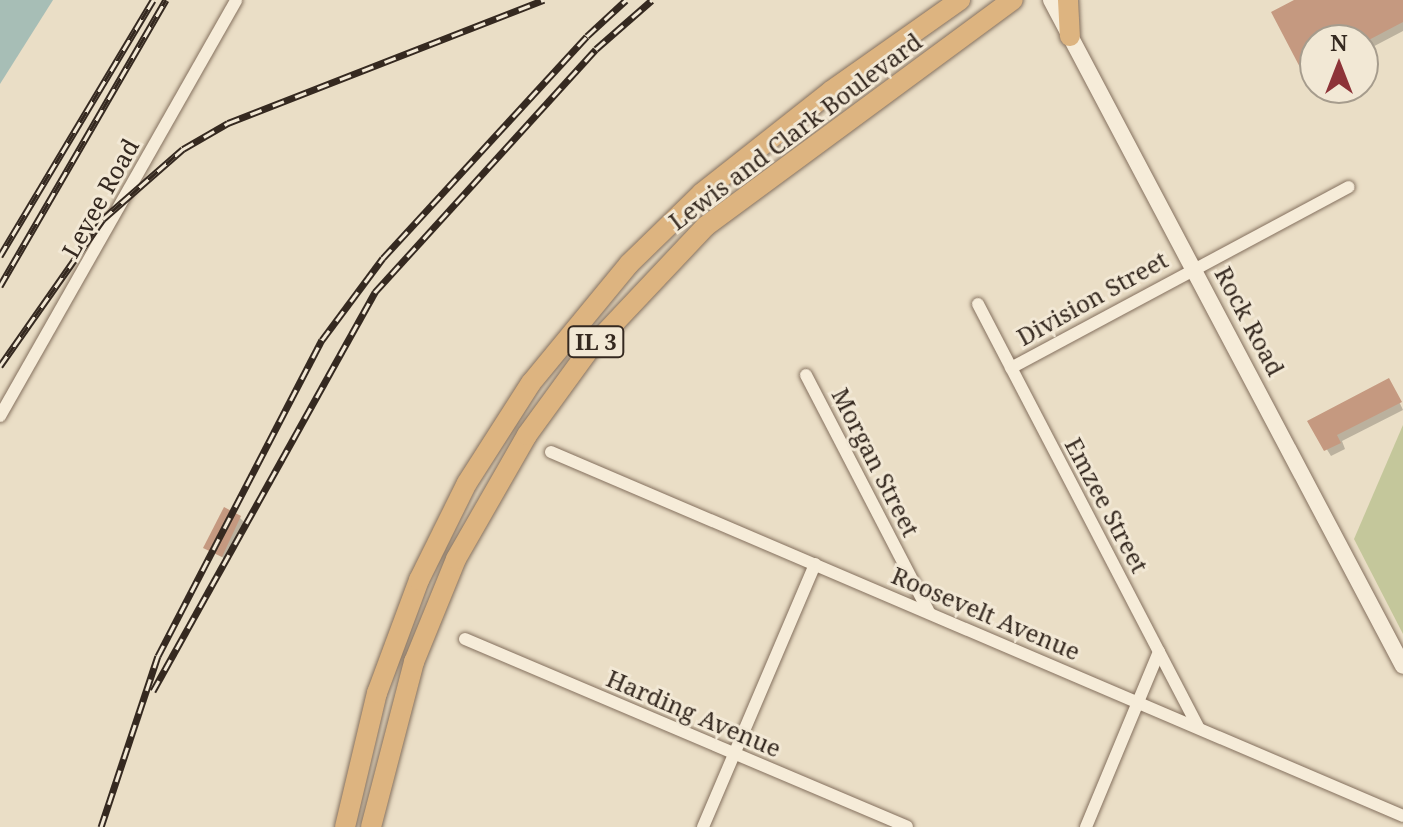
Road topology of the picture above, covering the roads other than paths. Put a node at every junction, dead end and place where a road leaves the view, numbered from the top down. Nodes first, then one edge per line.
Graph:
1 (236, 0) edge
2 (960, 0) edge
3 (1013, 0) edge
4 (1051, 0) edge
5 (1068, 0) edge
6 (1070, 36) junction
7 (1349, 187) dead end
8 (1194, 266) junction
9 (978, 304) dead end
10 (1011, 368) junction
11 (806, 375) dead end
12 (0, 416) edge
13 (551, 452) dead end
14 (815, 564) junction
15 (929, 612) junction
16 (465, 639) dead end
17 (1159, 652) junction
18 (1403, 666) edge
19 (1138, 701) junction
20 (1198, 727) junction
21 (737, 755) junction
22 (1403, 816) edge
23 (345, 827) edge
24 (371, 827) edge
25 (703, 827) edge
26 (907, 827) edge
27 (1086, 827) edge

1 - 12 street, Levee Road
2 - 23 highway, Lewis and Clark Boulevard / IL 3
3 - 24 highway, Lewis and Clark Boulevard / IL 3
4 - 6 main road, Rock Road
5 - 6 highway
6 - 8 main road, Rock Road
7 - 8 street, Division Street
8 - 10 street, Division Street
8 - 18 main road, Rock Road
9 - 10 street, Emzee Street
10 - 17 street, Emzee Street
11 - 15 street, Morgan Street
13 - 14 street, Roosevelt Avenue
14 - 15 street, Roosevelt Avenue
14 - 21 street
15 - 19 street, Roosevelt Avenue
16 - 21 street, Harding Avenue
17 - 19 street
17 - 20 street, Emzee Street
19 - 20 street, Roosevelt Avenue
19 - 27 street
20 - 22 street, Roosevelt Avenue
21 - 25 street
21 - 26 street, Harding Avenue

